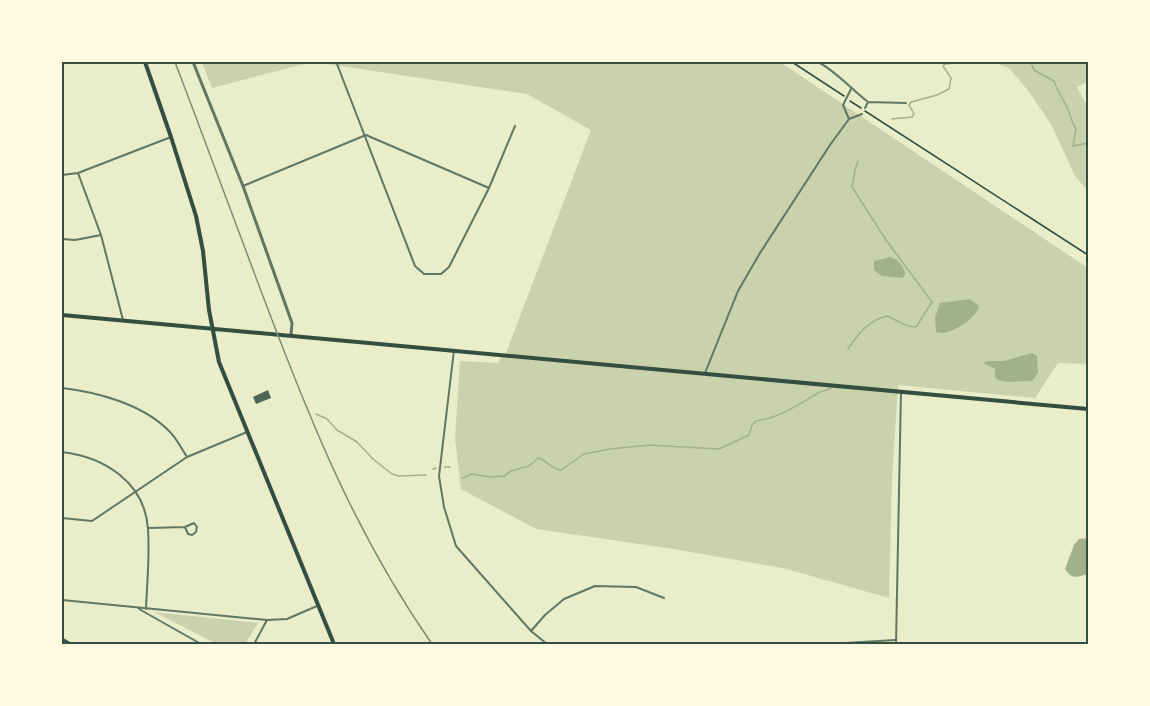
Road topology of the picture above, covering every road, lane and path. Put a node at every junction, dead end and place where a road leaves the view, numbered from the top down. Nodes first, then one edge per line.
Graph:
1 (145, 62) edge
2 (193, 62) edge
3 (792, 62) edge
4 (818, 62) edge
5 (337, 64) dead end
6 (851, 89) junction
7 (846, 98) junction
8 (868, 102) junction
9 (906, 103) dead end
10 (865, 108) dead end
11 (862, 114) dead end
12 (849, 119) junction
13 (515, 126) dead end
14 (366, 135) junction
15 (171, 137) junction
16 (78, 173) junction
17 (62, 175) edge
18 (243, 186) junction
19 (489, 188) junction
20 (102, 235) junction
21 (62, 239) edge
22 (1089, 255) edge
23 (62, 315) edge
24 (123, 320) junction
25 (212, 328) junction
26 (291, 335) junction
27 (454, 350) junction
28 (705, 373) junction
29 (62, 388) edge
30 (901, 391) junction
31 (1089, 409) edge
32 (247, 432) junction
33 (62, 452) edge
34 (187, 457) junction
35 (135, 492) junction
36 (62, 518) edge
37 (185, 527) dead end
38 (148, 528) junction
39 (664, 598) dead end
40 (62, 600) edge
41 (317, 606) junction
42 (137, 608) junction
43 (146, 609) junction
44 (267, 620) junction
45 (531, 631) junction
46 (62, 640) edge
47 (896, 640) junction
48 (69, 645) edge
49 (201, 645) edge
50 (254, 645) edge
51 (334, 645) edge
52 (547, 645) edge
53 (829, 645) edge
54 (896, 645) edge

1 - 15 main road
2 - 18 street
3 - 7 path
4 - 6 street
5 - 14 street
6 - 7 street
6 - 8 street
7 - 12 street
7 - 22 path
8 - 9 street
8 - 10 street
11 - 12 street
12 - 28 street
13 - 19 street
14 - 18 street
14 - 19 street
14 - 19 street
15 - 16 street
15 - 25 main road
16 - 17 street
16 - 20 street
18 - 26 street
20 - 21 street
20 - 24 street
23 - 24 main road
24 - 25 main road
25 - 26 main road
25 - 32 main road
26 - 27 main road
27 - 28 main road
27 - 45 street
28 - 30 main road
29 - 34 street
30 - 31 main road
30 - 47 street
32 - 34 street
32 - 41 main road
33 - 35 street
34 - 35 street
35 - 36 street
35 - 38 street
37 - 38 street
38 - 43 street
39 - 45 street
40 - 42 street
41 - 44 street
41 - 51 main road
42 - 43 street
42 - 49 street
43 - 44 street
44 - 50 street
45 - 52 street
46 - 48 highway
47 - 53 street
47 - 54 street

